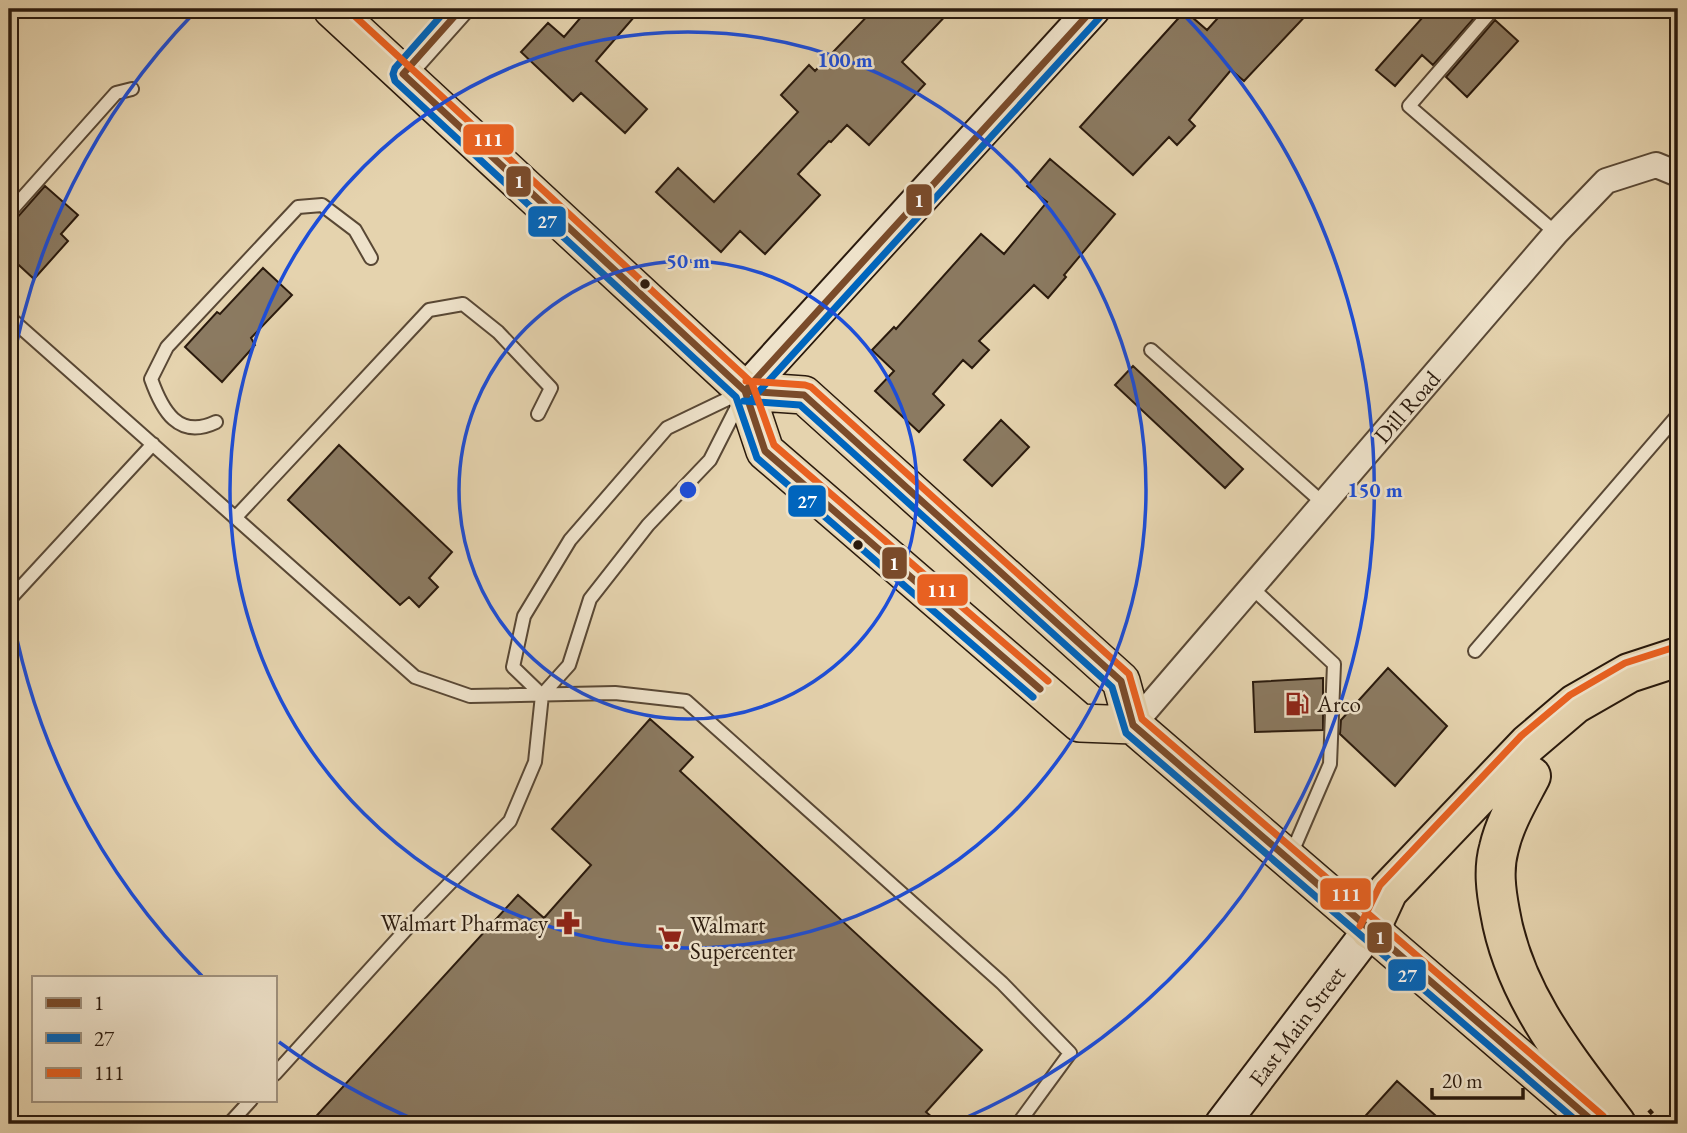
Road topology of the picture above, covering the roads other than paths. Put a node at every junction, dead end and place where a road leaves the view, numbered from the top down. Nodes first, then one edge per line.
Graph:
1 (332, 9) edge
2 (461, 9) edge
3 (1093, 9) edge
4 (1493, 9) edge
5 (403, 74) junction
6 (132, 89) dead end
7 (1678, 174) edge
8 (9, 213) edge
9 (1556, 233) junction
10 (371, 258) dead end
11 (9, 317) edge
12 (1151, 350) dead end
13 (744, 391) junction
14 (538, 414) dead end
15 (1678, 415) edge
16 (216, 422) dead end
17 (153, 444) junction
18 (1323, 503) junction
19 (235, 518) junction
20 (1251, 587) junction
21 (9, 600) edge
22 (1475, 651) dead end
23 (1678, 657) edge
24 (1678, 683) edge
25 (542, 695) junction
26 (1133, 725) junction
27 (1531, 776) junction
28 (1289, 860) junction
29 (1370, 930) junction
30 (276, 1073) edge
31 (249, 1102) edge
32 (229, 1124) edge
33 (1018, 1124) edge
34 (1222, 1124) edge
35 (1596, 1124) edge
36 (1616, 1124) edge

1 - 5 main road
2 - 5 street
3 - 13 main road
4 - 9 lane
5 - 13 main road
6 - 8 lane
7 - 9 street, Dill Road
9 - 18 street, Dill Road
10 - 16 lane
11 - 17 lane
12 - 18 lane
13 - 25 lane
13 - 25 lane
13 - 26 main road
13 - 26 main road
14 - 19 lane
15 - 22 lane
17 - 19 lane
17 - 21 lane
18 - 20 street, Dill Road
19 - 25 lane
20 - 26 street, Dill Road
20 - 28 lane
23 - 29 highway
24 - 27 highway
25 - 30 lane
25 - 33 lane
26 - 28 main road
27 - 29 highway
27 - 36 highway
28 - 29 main road
29 - 34 main road, East Main Street
29 - 35 main road
31 - 32 lane

